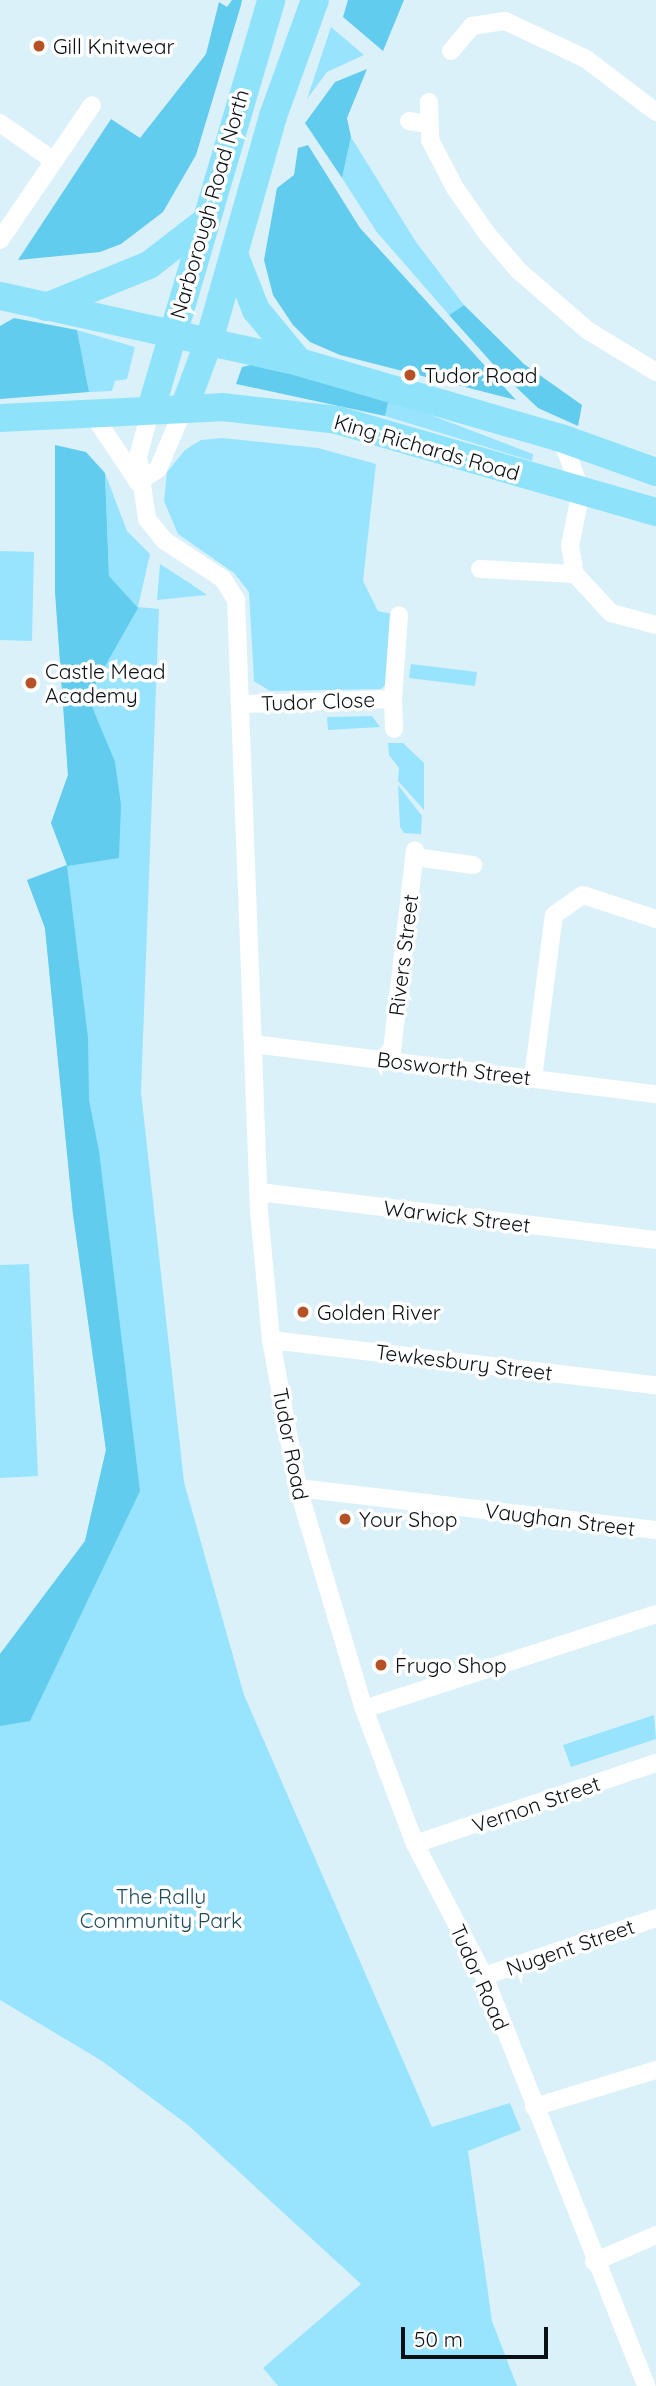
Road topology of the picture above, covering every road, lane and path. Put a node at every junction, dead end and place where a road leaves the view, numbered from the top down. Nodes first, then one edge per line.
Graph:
1 (271, 0) edge
2 (315, 0) edge
3 (451, 51) dead end
4 (429, 102) dead end
5 (92, 106) dead end
6 (656, 112) edge
7 (0, 123) edge
8 (54, 161) junction
9 (202, 224) junction
10 (0, 240) edge
11 (234, 254) junction
12 (0, 296) edge
13 (46, 307) junction
14 (172, 334) junction
15 (209, 341) junction
16 (299, 362) junction
17 (656, 372) edge
18 (184, 408) junction
19 (151, 409) junction
20 (92, 413) junction
21 (0, 418) edge
22 (561, 438) junction
23 (656, 472) edge
24 (138, 482) junction
25 (581, 491) junction
26 (656, 512) edge
27 (480, 569) dead end
28 (575, 574) junction
29 (399, 615) dead end
30 (656, 625) edge
31 (393, 699) junction
32 (243, 704) junction
33 (394, 729) dead end
34 (472, 865) dead end
35 (656, 919) edge
36 (253, 1044) junction
37 (391, 1060) junction
38 (533, 1078) junction
39 (656, 1094) edge
40 (259, 1192) junction
41 (656, 1240) edge
42 (271, 1340) junction
43 (656, 1385) edge
44 (298, 1488) junction
45 (656, 1530) edge
46 (656, 1614) edge
47 (364, 1709) junction
48 (656, 1763) edge
49 (415, 1844) junction
50 (656, 1918) edge
51 (484, 1976) junction
52 (656, 2070) edge
53 (534, 2107) junction
54 (656, 2235) edge
55 (594, 2262) junction
56 (646, 2386) edge

1 - 9 main road, Narborough Road North
2 - 11 main road, Narborough Road North
3 - 6 street
4 - 17 street
5 - 8 street
7 - 8 street
8 - 10 street
9 - 13 main road
9 - 14 main road, Narborough Road North
11 - 15 main road, Narborough Road North
11 - 16 main road, Narborough Road North
12 - 13 main road
13 - 14 main road
14 - 15 main road
14 - 19 main road, Narborough Road North
15 - 16 main road
15 - 18 main road, Narborough Road North
16 - 22 main road
18 - 19 main road, King Richards Road
18 - 24 street
18 - 25 main road, King Richards Road
19 - 20 main road, King Richards Road
19 - 24 street, Tudor Road
20 - 21 main road, King Richards Road
20 - 24 street, Tudor Road
22 - 23 main road
22 - 25 street
24 - 32 street, Tudor Road
25 - 26 main road, King Richards Road
25 - 28 street
27 - 28 street
28 - 30 street
29 - 31 street, Tudor Close
31 - 32 street, Tudor Close
31 - 33 street, Tudor Close
32 - 36 street, Tudor Road
34 - 37 street, Rivers Street
35 - 38 street
36 - 37 street, Bosworth Street
36 - 40 street, Tudor Road
37 - 38 street, Bosworth Street
38 - 39 street, Bosworth Street
40 - 41 street, Warwick Street
40 - 42 street, Tudor Road
42 - 43 street, Tewkesbury Street
42 - 44 street, Tudor Road
44 - 45 street, Vaughan Street
44 - 47 street, Tudor Road
46 - 47 street
47 - 49 street, Tudor Road
48 - 49 street, Vernon Street
49 - 51 street, Tudor Road
50 - 51 street, Nugent Street
51 - 53 street, Tudor Road
52 - 53 street
53 - 55 street, Tudor Road
54 - 55 street
55 - 56 street, Tudor Road

